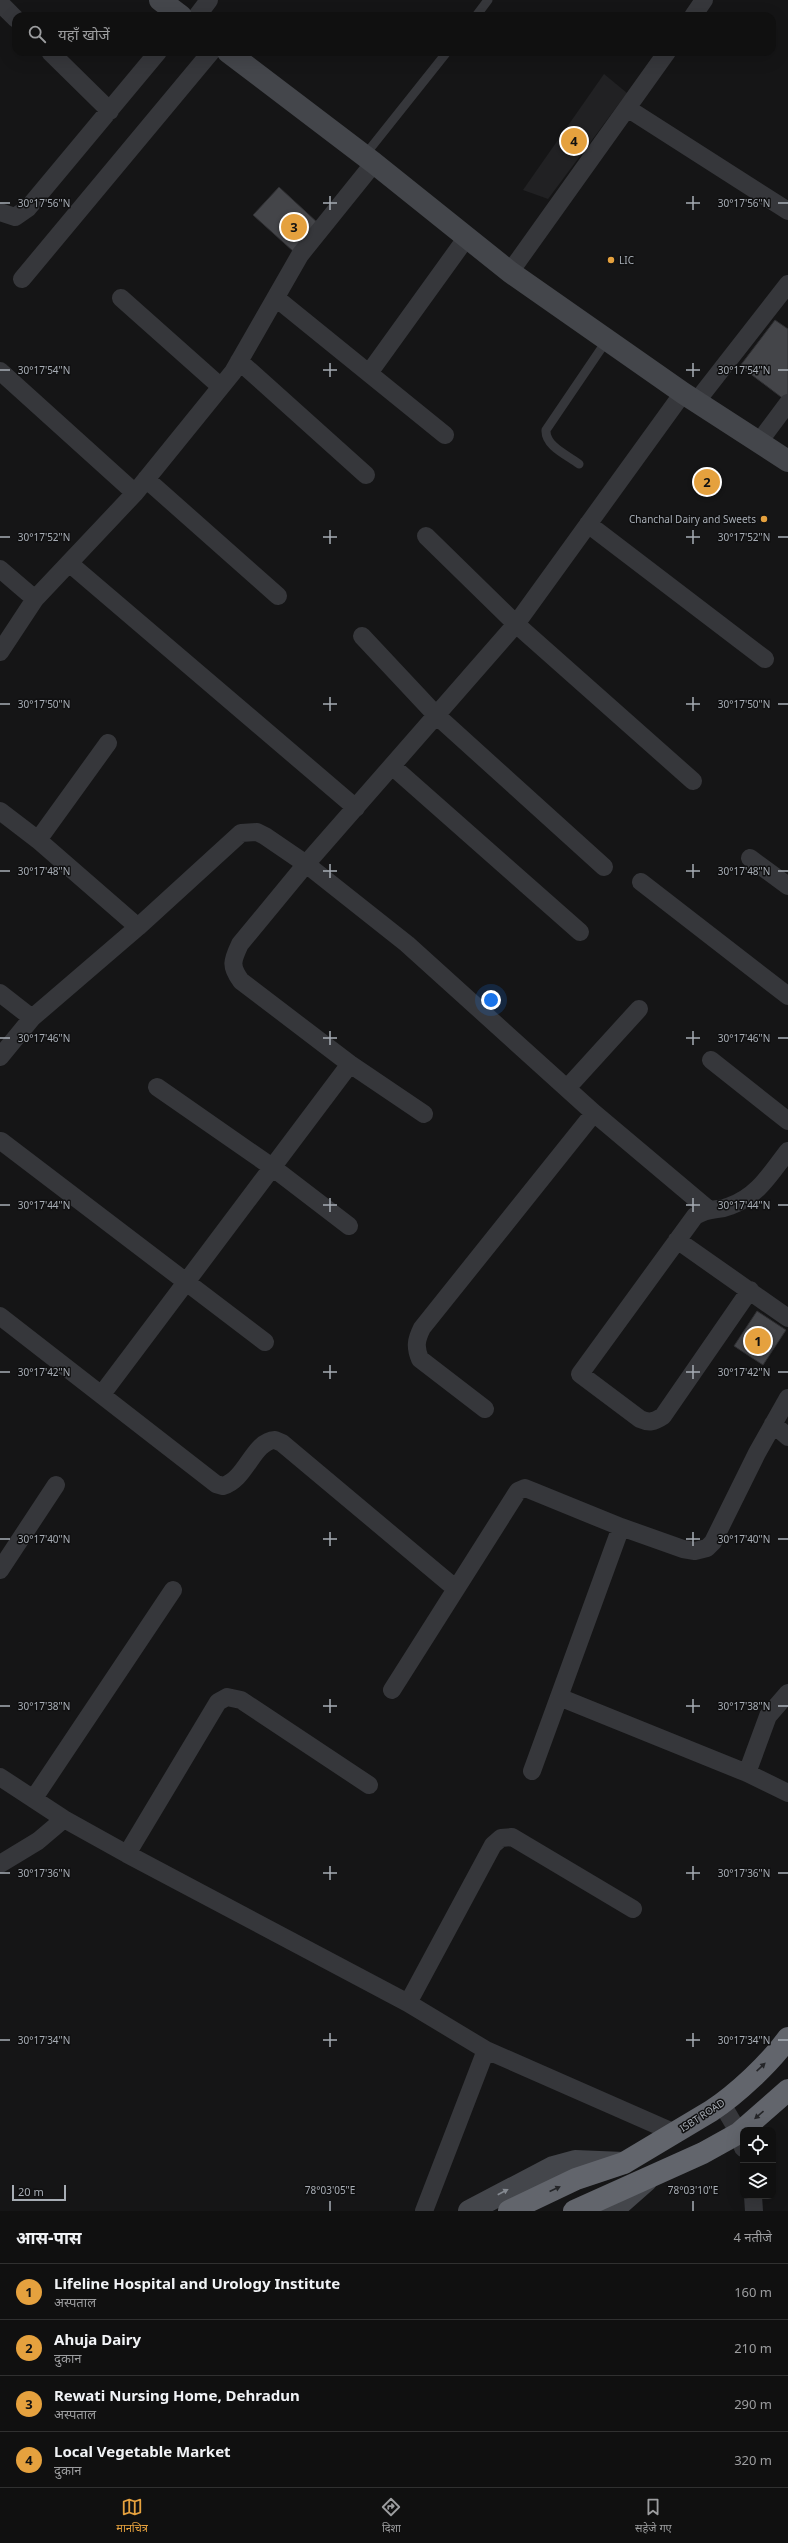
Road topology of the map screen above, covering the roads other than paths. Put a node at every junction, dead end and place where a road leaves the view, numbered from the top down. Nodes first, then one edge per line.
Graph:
1 (160, 0) edge
2 (209, 0) edge
3 (488, 0) edge
4 (704, 0) edge
5 (0, 3) edge
6 (176, 12) edge
7 (200, 12) edge
8 (479, 12) edge
9 (696, 12) edge
10 (12, 15) edge
11 (54, 56) edge
12 (155, 56) edge
13 (208, 56) edge
14 (233, 56) edge
15 (444, 56) edge
16 (664, 56) edge
17 (627, 108) junction
18 (110, 111) junction
19 (369, 159) junction
20 (788, 211) edge
21 (0, 212) edge
22 (467, 237) junction
23 (510, 272) junction
24 (22, 279) dead end
25 (788, 284) edge
26 (121, 298) dead end
27 (276, 298) junction
28 (607, 340) junction
29 (239, 361) junction
30 (0, 371) edge
31 (369, 373) junction
32 (221, 387) junction
33 (689, 398) junction
34 (788, 403) edge
35 (445, 436) dead end
36 (759, 442) junction
37 (788, 461) edge
38 (580, 464) dead end
39 (366, 475) dead end
40 (146, 479) junction
41 (135, 493) junction
42 (588, 524) junction
43 (426, 536) dead end
44 (69, 563) junction
45 (0, 569) edge
46 (278, 596) dead end
47 (35, 599) junction
48 (516, 624) junction
49 (362, 636) dead end
50 (0, 652) edge
51 (765, 659) dead end
52 (436, 715) junction
53 (108, 743) dead end
54 (392, 766) junction
55 (694, 780) dead end
56 (356, 808) junction
57 (0, 811) edge
58 (38, 840) junction
59 (750, 858) dead end
60 (306, 864) junction
61 (604, 866) dead end
62 (641, 882) dead end
63 (788, 886) edge
64 (138, 927) junction
65 (580, 932) dead end
66 (0, 992) edge
67 (788, 996) edge
68 (640, 1009) dead end
69 (32, 1018) junction
70 (0, 1057) edge
71 (711, 1060) dead end
72 (350, 1064) junction
73 (157, 1087) dead end
74 (568, 1087) junction
75 (594, 1113) junction
76 (424, 1114) dead end
77 (788, 1121) edge
78 (1, 1141) edge
79 (788, 1151) edge
80 (272, 1167) junction
81 (708, 1209) junction
82 (349, 1226) dead end
83 (677, 1240) junction
84 (185, 1281) junction
85 (750, 1290) junction
86 (0, 1316) edge
87 (788, 1318) edge
88 (265, 1342) dead end
89 (102, 1394) junction
90 (788, 1398) edge
91 (485, 1409) dead end
92 (773, 1424) junction
93 (788, 1437) edge
94 (56, 1485) dead end
95 (621, 1527) junction
96 (0, 1570) edge
97 (455, 1588) junction
98 (173, 1590) dead end
99 (392, 1690) dead end
100 (788, 1693) edge
101 (559, 1697) junction
102 (532, 1771) dead end
103 (748, 1773) junction
104 (0, 1777) edge
105 (369, 1785) dead end
106 (788, 1793) edge
107 (34, 1798) junction
108 (64, 1819) junction
109 (127, 1854) junction
110 (0, 1864) edge
111 (633, 1909) dead end
112 (408, 2003) junction
113 (788, 2038) edge
114 (486, 2050) junction
115 (788, 2090) edge
116 (722, 2104) junction
117 (753, 2127) edge
118 (676, 2133) junction
119 (740, 2138) edge
120 (740, 2140) edge
121 (624, 2163) junction
122 (754, 2199) edge
123 (610, 2204) edge
124 (424, 2211) edge
125 (469, 2211) edge
126 (509, 2211) edge
127 (574, 2211) edge
128 (754, 2211) edge

1 - 6 main road
2 - 7 street
3 - 8 lane
4 - 9 street
5 - 10 street
11 - 18 street
12 - 18 street
13 - 24 street
14 - 19 main road
15 - 19 lane
16 - 17 street
17 - 20 street
17 - 23 street
18 - 21 street
19 - 22 main road
19 - 27 street
22 - 23 main road
22 - 31 street
23 - 28 main road
25 - 33 street
26 - 32 street
27 - 29 street
27 - 31 street
28 - 33 main road
28 - 38 lane
29 - 32 street
29 - 39 street
30 - 41 street
31 - 35 street
32 - 40 street
33 - 36 main road
33 - 42 street
34 - 36 street
36 - 37 main road
40 - 41 street
40 - 46 street
41 - 44 street
42 - 48 street
42 - 51 street
43 - 48 street
44 - 47 street
44 - 56 street
45 - 47 street
47 - 50 street
48 - 52 street
48 - 55 street
49 - 52 street
52 - 54 street
52 - 61 street
53 - 58 street
54 - 56 street
54 - 65 street
56 - 60 street
57 - 58 street
58 - 64 street
59 - 63 street
60 - 64 street
60 - 72 street
60 - 74 street
62 - 67 street
64 - 69 street
66 - 69 street
68 - 74 street
69 - 70 street
71 - 77 street
72 - 76 street
72 - 80 street
73 - 80 street
74 - 75 street
75 - 81 street
75 - 91 street
78 - 84 street
79 - 81 street
80 - 82 street
80 - 84 street
81 - 83 street
83 - 85 street
83 - 85 street
84 - 88 street
84 - 89 street
85 - 87 street
86 - 89 street
89 - 97 street
90 - 92 street
92 - 93 street
92 - 95 street
94 - 96 street
95 - 97 street
95 - 101 street
97 - 99 street
98 - 107 street
100 - 103 street
101 - 102 street
101 - 103 street
103 - 106 street
104 - 107 street
105 - 109 street
107 - 108 street
108 - 109 street
108 - 110 street
109 - 112 street
111 - 112 street
112 - 114 street
116 -> 113 highway, ISBT ROAD
114 - 118 street
114 - 124 street
115 -> 117 highway
116 - 118 highway, ISBT ROAD
116 - 119 street
118 - 121 highway, ISBT ROAD
120 - 123 highway
125 -> 121 main road
126 -> 121 highway, ISBT ROAD
122 - 128 street
123 - 127 highway

